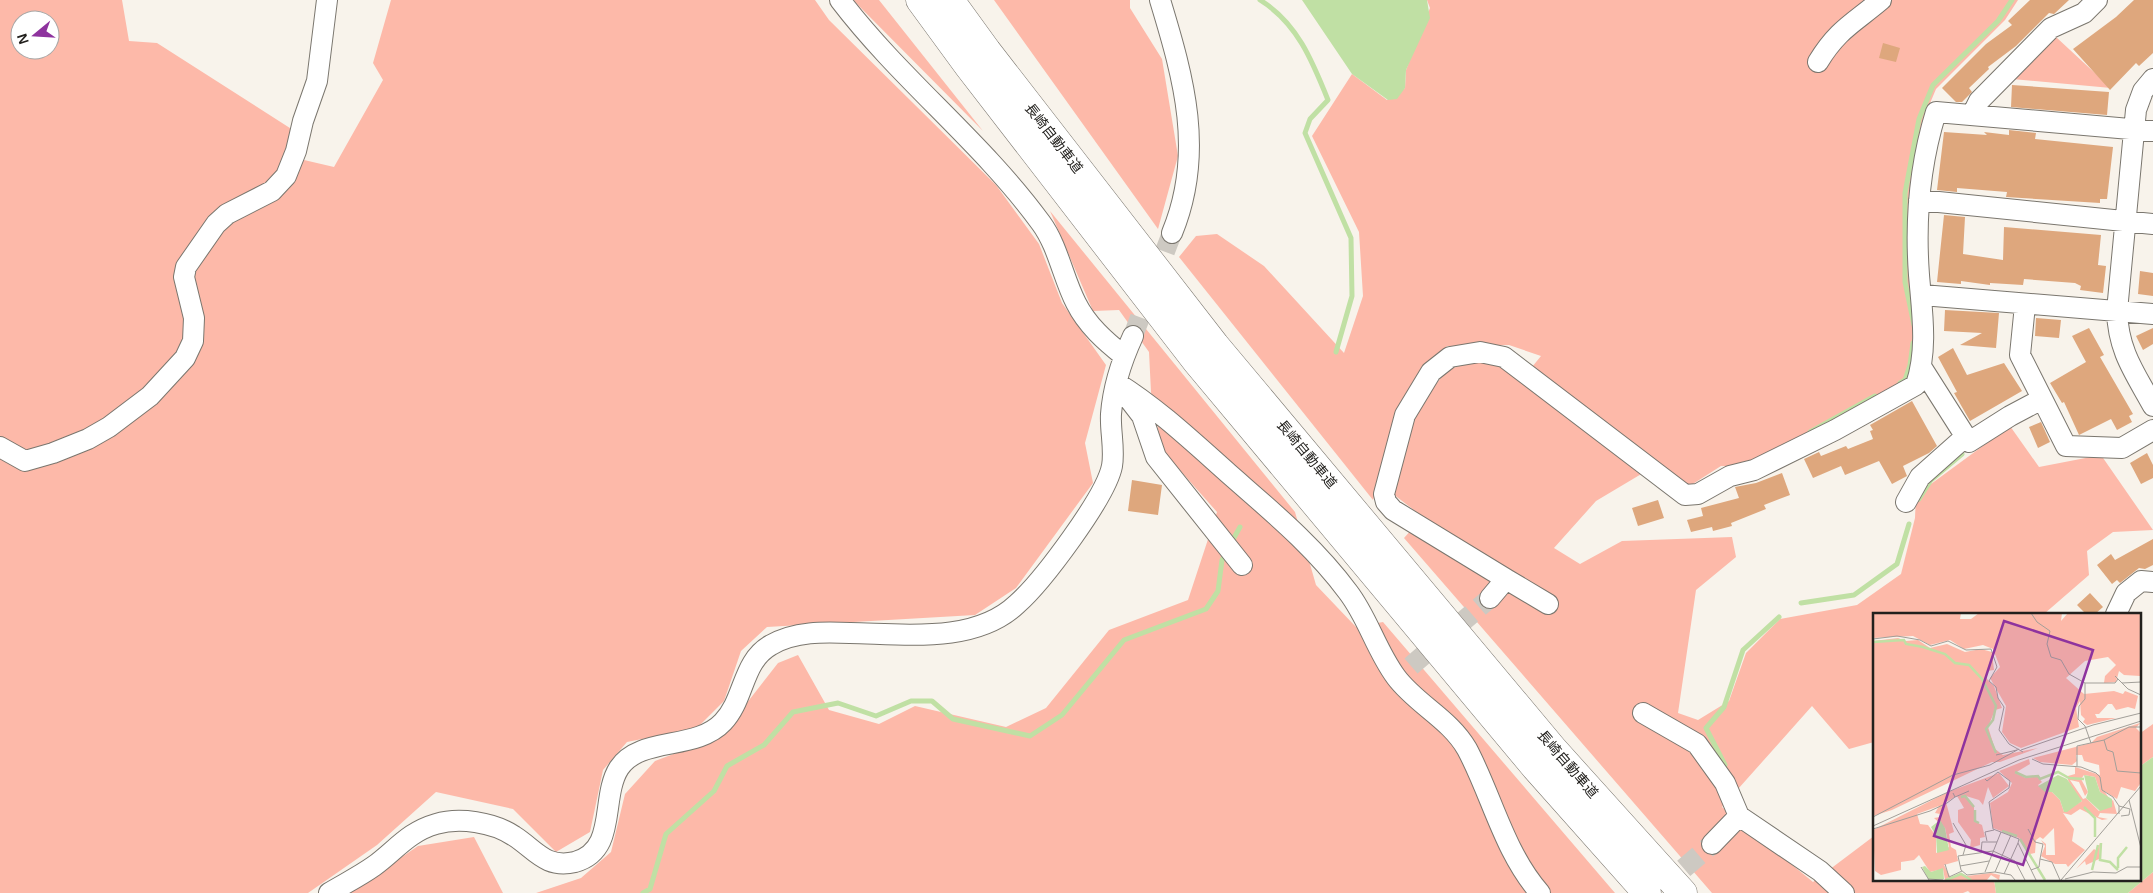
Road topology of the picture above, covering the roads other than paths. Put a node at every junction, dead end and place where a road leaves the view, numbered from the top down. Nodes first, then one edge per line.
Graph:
1 (327, 0) edge
2 (840, 0) edge
3 (920, 0) edge
4 (950, 0) edge
5 (1160, 0) edge
6 (1881, 0) edge
7 (2097, 0) edge
8 (1818, 62) dead end
9 (2153, 80) edge
10 (1972, 115) junction
11 (2144, 129) edge
12 (1919, 200) junction
13 (2124, 221) junction
14 (2153, 224) edge
15 (1172, 233) tunnel mouth
16 (1922, 295) junction
17 (2025, 304) junction
18 (2117, 311) junction
19 (2153, 314) edge
20 (1133, 336) tunnel mouth
21 (1124, 356) junction
22 (1922, 368) junction
23 (1116, 383) junction
24 (2042, 399) junction
25 (2153, 406) edge
26 (2153, 430) edge
27 (1965, 437) junction
28 (0, 447) edge
29 (1906, 502) dead end
30 (1242, 565) dead end
31 (1506, 579) junction
32 (2153, 582) edge
33 (1490, 598) tunnel mouth
34 (1548, 604) dead end
35 (2116, 613) edge
36 (1643, 713) dead end
37 (1738, 816) junction
38 (1712, 844) tunnel mouth
39 (329, 893) edge
40 (1540, 893) edge
41 (1648, 893) edge
42 (1683, 893) edge
43 (1844, 893) edge

1 - 28 street
2 - 21 street
3 - 41 highway, 長崎自動車道
4 - 42 highway, 長崎自動車道
5 - 15 street
6 - 8 street
7 - 10 street
9 - 11 street
10 - 11 street
10 - 12 street
11 - 13 street
12 - 13 street
12 - 16 street
13 - 14 street
13 - 18 street
16 - 17 street
16 - 22 street
17 - 18 street
17 - 24 street
18 - 19 street
18 - 25 street
20 - 21 street
21 - 23 street
22 - 27 street
22 - 31 street
23 - 30 street
23 - 39 street
23 - 40 street
24 - 26 street
24 - 27 street
27 - 29 street
31 - 33 street
31 - 34 street
32 - 35 street
36 - 37 street
37 - 38 street
37 - 43 street

